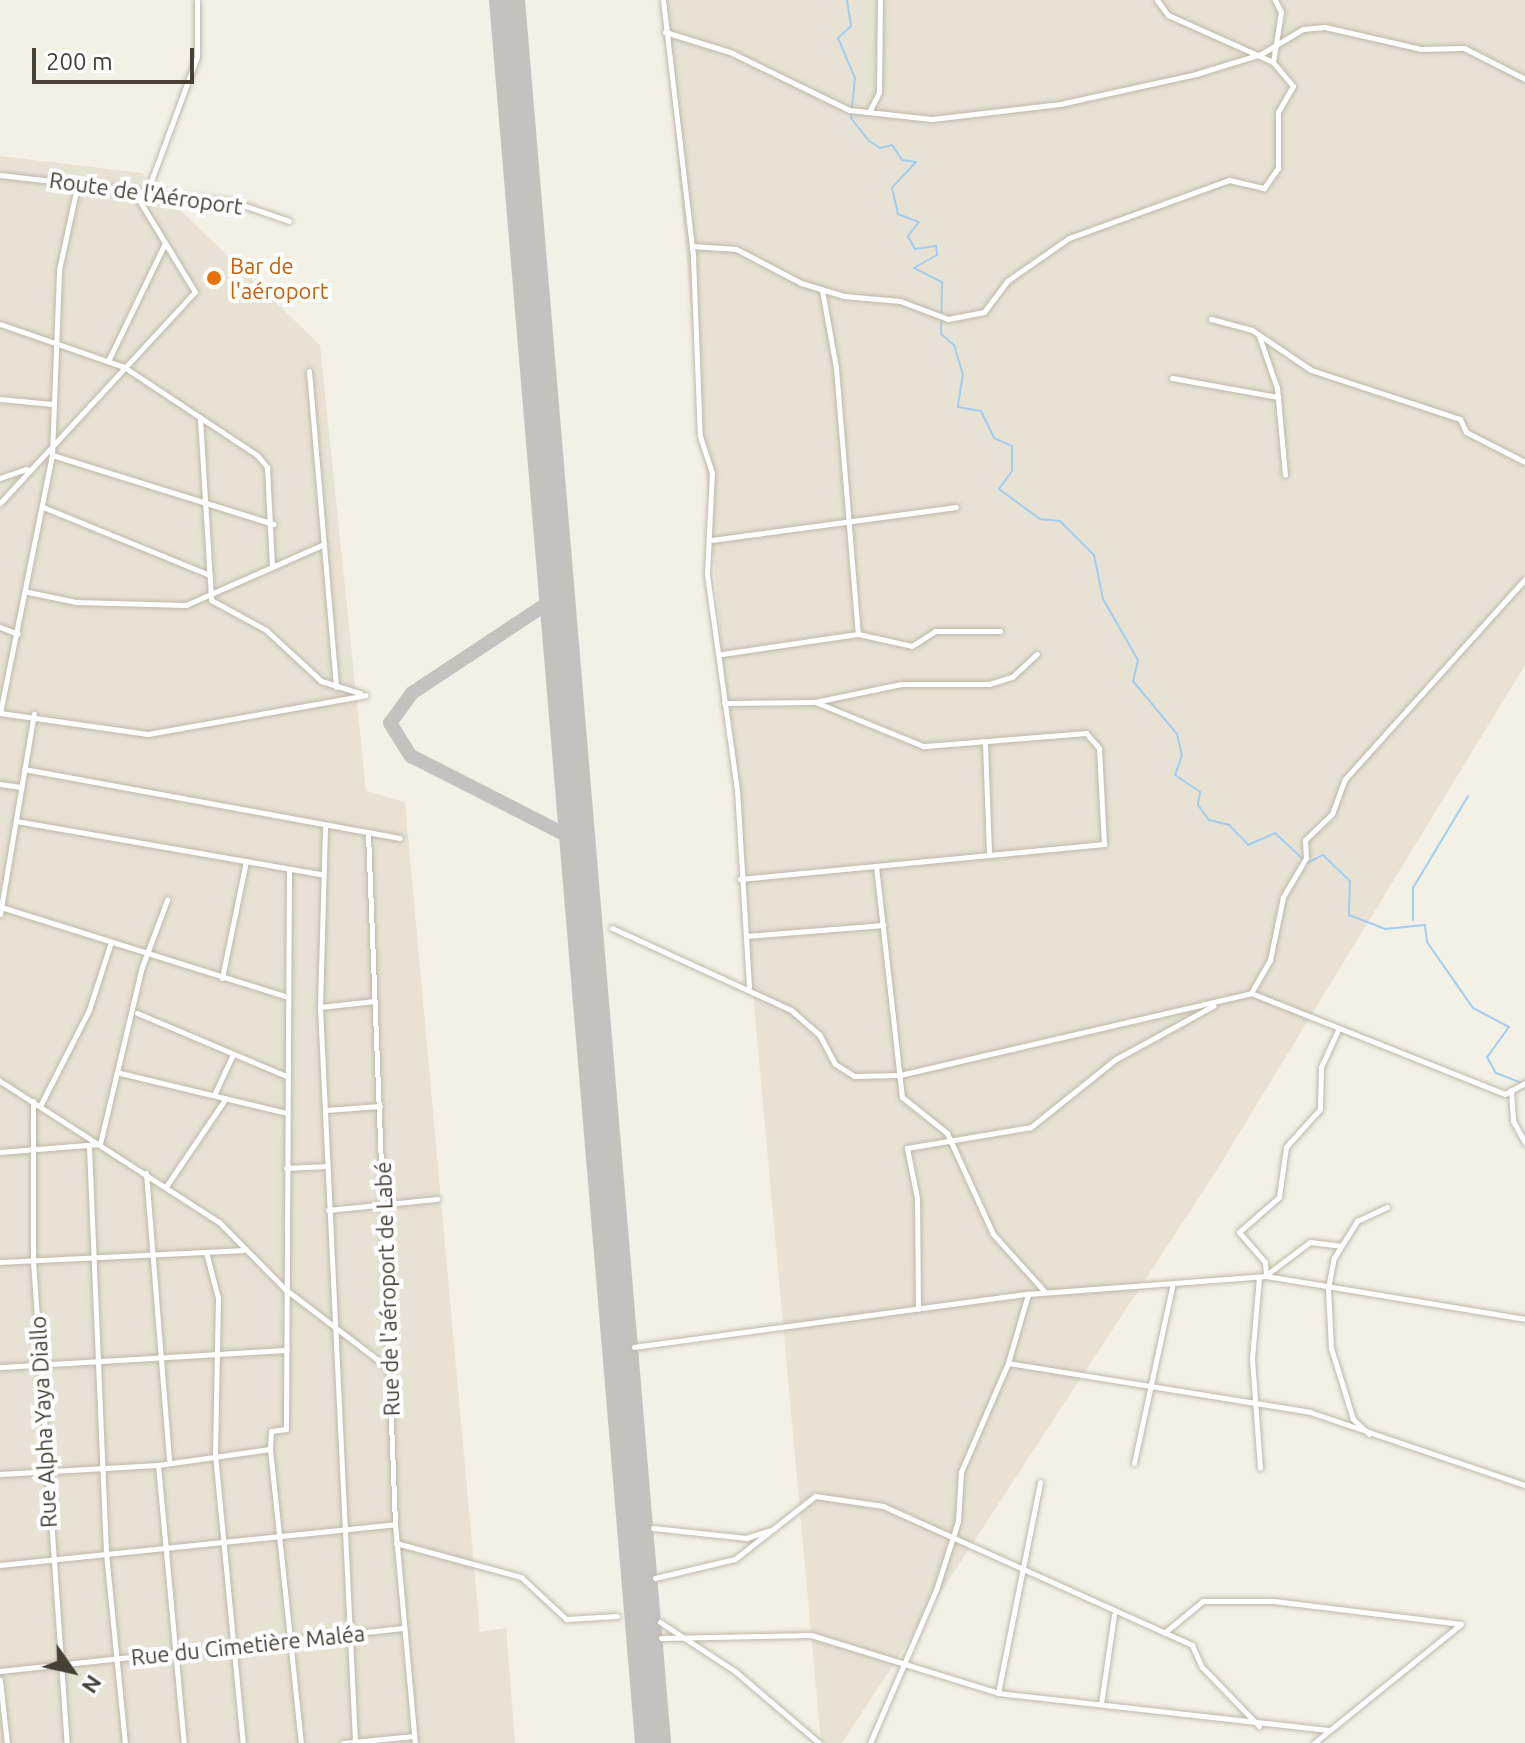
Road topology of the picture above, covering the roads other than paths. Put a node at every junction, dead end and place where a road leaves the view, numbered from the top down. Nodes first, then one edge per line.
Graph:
1 (197, 0) edge
2 (663, 0) edge
3 (880, 0) edge
4 (1157, 0) edge
5 (1275, 0) edge
6 (665, 32) junction
7 (1276, 43) junction
8 (1257, 55) junction
9 (1273, 62) junction
10 (1525, 66) edge
11 (1522, 77) edge
12 (869, 113) junction
13 (0, 175) edge
14 (78, 182) junction
15 (133, 190) junction
16 (147, 192) junction
17 (289, 221) dead end
18 (165, 244) junction
19 (692, 246) junction
20 (822, 290) junction
21 (1211, 319) dead end
22 (0, 324) edge
23 (1259, 336) junction
24 (52, 343) junction
25 (109, 359) junction
26 (124, 367) junction
27 (309, 371) dead end
28 (1172, 378) dead end
29 (1278, 397) junction
30 (0, 399) edge
31 (52, 404) junction
32 (200, 417) junction
33 (50, 444) junction
34 (52, 455) junction
35 (1525, 462) edge
36 (28, 468) junction
37 (1285, 475) dead end
38 (0, 478) edge
39 (0, 503) edge
40 (43, 507) junction
41 (956, 507) dead end
42 (206, 508) junction
43 (845, 520) junction
44 (274, 524) junction
45 (712, 540) junction
46 (322, 545) junction
47 (272, 566) junction
48 (210, 575) junction
49 (1525, 579) edge
50 (28, 592) junction
51 (211, 600) junction
52 (0, 627) edge
53 (1000, 631) dead end
54 (18, 634) junction
55 (858, 634) junction
56 (722, 654) junction
57 (1037, 654) dead end
58 (3, 686) edge
59 (336, 687) junction
60 (815, 702) junction
61 (724, 703) junction
62 (0, 713) edge
63 (34, 714) junction
64 (985, 744) junction
65 (24, 769) junction
66 (0, 784) edge
67 (21, 787) junction
68 (16, 821) junction
69 (325, 828) junction
70 (368, 833) junction
71 (400, 838) dead end
72 (989, 855) junction
73 (246, 861) junction
74 (876, 866) junction
75 (0, 868) edge
76 (8, 868) junction
77 (289, 869) junction
78 (321, 874) junction
79 (740, 879) junction
80 (167, 900) dead end
81 (1, 907) edge
82 (0, 914) edge
83 (884, 925) junction
84 (612, 928) dead end
85 (746, 936) junction
86 (110, 945) junction
87 (146, 956) junction
88 (222, 978) junction
89 (749, 987) junction
90 (1251, 993) junction
91 (288, 997) junction
92 (375, 1001) junction
93 (1215, 1004) junction
94 (320, 1007) junction
95 (137, 1013) junction
96 (1338, 1030) junction
97 (233, 1054) junction
98 (120, 1073) junction
99 (900, 1075) junction
100 (286, 1076) junction
101 (0, 1081) edge
102 (1525, 1083) edge
103 (1511, 1090) junction
104 (214, 1095) junction
105 (226, 1098) junction
106 (33, 1101) junction
107 (40, 1106) junction
108 (380, 1106) junction
109 (326, 1110) junction
110 (287, 1113) junction
111 (953, 1143) junction
112 (1525, 1143) edge
113 (100, 1144) junction
114 (89, 1147) junction
115 (30, 1151) junction
116 (0, 1152) edge
117 (327, 1166) junction
118 (286, 1168) junction
119 (146, 1172) junction
120 (167, 1185) junction
121 (437, 1199) dead end
122 (385, 1207) junction
123 (1387, 1207) dead end
124 (328, 1210) junction
125 (1341, 1246) junction
126 (243, 1250) junction
127 (206, 1252) junction
128 (153, 1255) junction
129 (95, 1258) junction
130 (33, 1261) junction
131 (0, 1262) edge
132 (1263, 1277) junction
133 (1173, 1283) junction
134 (1328, 1288) junction
135 (285, 1289) junction
136 (1045, 1292) junction
137 (1028, 1294) junction
138 (918, 1309) junction
139 (1525, 1319) edge
140 (334, 1329) junction
141 (634, 1347) dead end
142 (286, 1350) junction
143 (221, 1354) junction
144 (161, 1357) junction
145 (101, 1361) junction
146 (1008, 1363) junction
147 (41, 1365) junction
148 (0, 1367) edge
149 (391, 1370) junction
150 (1149, 1386) junction
151 (1259, 1404) junction
152 (1371, 1436) junction
153 (270, 1449) junction
154 (215, 1454) junction
155 (169, 1459) junction
156 (1134, 1463) dead end
157 (158, 1465) junction
158 (106, 1468) junction
159 (1260, 1468) dead end
160 (46, 1472) junction
161 (0, 1474) edge
162 (1040, 1482) dead end
163 (1525, 1485) edge
164 (395, 1524) junction
165 (779, 1527) junction
166 (653, 1528) dead end
167 (340, 1530) junction
168 (280, 1536) junction
169 (954, 1539) junction
170 (222, 1542) junction
171 (396, 1543) junction
172 (166, 1547) junction
173 (106, 1553) junction
174 (50, 1560) junction
175 (0, 1565) edge
176 (1019, 1573) junction
177 (655, 1578) dead end
178 (1114, 1615) junction
179 (617, 1616) dead end
180 (660, 1622) dead end
181 (401, 1628) junction
182 (347, 1634) junction
183 (1163, 1634) junction
184 (676, 1636) junction
185 (661, 1638) dead end
186 (291, 1640) junction
187 (233, 1647) junction
188 (175, 1653) junction
189 (117, 1660) junction
190 (60, 1665) junction
191 (902, 1666) junction
192 (0, 1671) edge
193 (0, 1680) edge
194 (998, 1693) junction
195 (1101, 1704) junction
196 (1259, 1726) junction
197 (1328, 1730) junction
198 (415, 1739) edge
199 (355, 1742) edge
200 (7, 1743) edge
201 (67, 1743) edge
202 (125, 1743) edge
203 (184, 1743) edge
204 (243, 1743) edge
205 (301, 1743) edge
206 (343, 1743) edge
207 (819, 1743) edge
208 (870, 1743) edge
209 (1314, 1743) edge

1 - 16 street
2 - 6 street
3 - 12 street
4 - 8 street
5 - 7 street
6 - 12 street
6 - 19 street
7 - 8 street
7 - 9 street
7 - 11 street
8 - 9 street
8 - 12 street
9 - 20 street
10 - 11 street
13 - 14 street, Route de l'Aéroport
14 - 15 street, Route de l'Aéroport
14 - 24 street
15 - 16 street, Route de l'Aéroport
15 - 18 street
16 - 17 street, Route de l'Aéroport
18 - 25 street
18 - 26 street
19 - 20 street
19 - 45 street
20 - 43 street
21 - 23 street
22 - 24 street
23 - 29 street
23 - 35 street
24 - 25 street
24 - 31 street
25 - 26 street
26 - 32 street
26 - 33 street
27 - 46 street
28 - 29 street
29 - 37 street
30 - 31 street
31 - 33 street
32 - 42 street
32 - 44 street
33 - 34 street
33 - 36 street
34 - 40 street
34 - 42 street
36 - 38 street
36 - 39 street
40 - 48 street
40 - 50 street
41 - 43 street
42 - 44 street
42 - 48 street
43 - 45 street
43 - 55 street
44 - 47 street
45 - 56 street
46 - 47 street
46 - 59 street
47 - 51 street
48 - 51 street
49 - 90 street
50 - 51 street
50 - 54 street
51 - 59 street
52 - 54 street
53 - 55 street
54 - 58 street
55 - 56 street
56 - 61 street
57 - 60 street
58 - 62 street
59 - 63 street
60 - 61 street
60 - 64 street
61 - 79 street
62 - 63 street
63 - 65 street
64 - 72 street
64 - 72 street
65 - 67 street
65 - 69 street
66 - 67 street
67 - 68 street
68 - 73 street
68 - 76 street
69 - 70 street
69 - 78 street
70 - 71 street
70 - 92 street, Rue de l'aéroport de Labé
72 - 74 street
73 - 77 street
73 - 88 street
74 - 79 street
74 - 83 street
75 - 76 street
76 - 81 street
77 - 78 street
77 - 91 street
78 - 94 street
79 - 85 street
80 - 87 street
81 - 82 street
81 - 86 street
83 - 85 street
83 - 99 street
84 - 89 street
85 - 89 street
86 - 87 street
86 - 107 street
87 - 88 street
87 - 95 street
88 - 91 street
89 - 99 street
90 - 93 street
90 - 96 street
91 - 100 street
92 - 94 street
92 - 108 street, Rue de l'aéroport de Labé
93 - 99 street
93 - 111 street
94 - 109 street
95 - 97 street
95 - 98 street
96 - 103 street
96 - 132 street
97 - 100 street
97 - 104 street
98 - 104 street
98 - 113 street
99 - 111 street
100 - 110 street
101 - 106 street
102 - 103 street
103 - 112 street
104 - 105 street
105 - 110 street
105 - 120 street
106 - 107 street
106 - 115 street, Rue Alpha Yaya Diallo
107 - 113 street
108 - 109 street
108 - 122 street, Rue de l'aéroport de Labé
109 - 117 street
110 - 118 street
111 - 136 street
111 - 138 street
113 - 114 street
113 - 119 street
114 - 115 street
114 - 129 street
115 - 116 street
115 - 130 street, Rue Alpha Yaya Diallo
117 - 118 street
117 - 124 street
118 - 135 street
119 - 120 street
119 - 128 street
120 - 126 street
121 - 122 street
122 - 124 street
122 - 149 street, Rue de l'aéroport de Labé
123 - 125 street
124 - 140 street
125 - 132 street
125 - 134 street
126 - 127 street
126 - 135 street
127 - 128 street
127 - 143 street
128 - 129 street
128 - 144 street
129 - 130 street
129 - 145 street
130 - 131 street
130 - 147 street, Rue Alpha Yaya Diallo
132 - 133 street
132 - 134 street
132 - 151 street
133 - 136 street
133 - 150 street
134 - 139 street
134 - 152 street
135 - 140 street
135 - 142 street
136 - 137 street
137 - 138 street
137 - 146 street
138 - 141 street
140 - 149 street
140 - 167 street
142 - 143 street
142 - 153 street
143 - 144 street
143 - 154 street
144 - 145 street
144 - 155 street
145 - 147 street
145 - 158 street
146 - 150 street
146 - 169 street
147 - 148 street
147 - 160 street, Rue Alpha Yaya Diallo
149 - 164 street, Rue de l'aéroport de Labé
150 - 151 street
150 - 156 street
151 - 152 street
151 - 159 street
152 - 163 street
153 - 154 street
153 - 168 street
154 - 155 street
154 - 170 street
155 - 157 street
157 - 158 street
157 - 172 street
158 - 160 street
158 - 173 street
160 - 161 street
160 - 174 street, Rue Alpha Yaya Diallo
162 - 176 street
164 - 167 street
164 - 171 street, Rue de l'aéroport de Labé
165 - 166 street
165 - 169 street
165 - 177 street
167 - 168 street
167 - 182 street
168 - 170 street
168 - 186 street
169 - 176 street
169 - 191 street
170 - 172 street
170 - 187 street
171 - 179 street
171 - 181 street, Rue de l'aéroport de Labé
172 - 173 street
172 - 188 street
173 - 174 street
173 - 189 street
174 - 175 street
174 - 190 street, Rue Alpha Yaya Diallo
176 - 178 street
176 - 194 street
178 - 183 street
178 - 195 street
180 - 184 street
181 - 182 street, Rue du Cimetière Maléa
181 - 198 street, Rue de l'aéroport de Labé
182 - 186 street, Rue du Cimetière Maléa
182 - 199 street
183 - 196 street
183 - 197 street
184 - 185 street
184 - 191 street
184 - 207 street
186 - 187 street, Rue du Cimetière Maléa
186 - 205 street
187 - 188 street, Rue du Cimetière Maléa
187 - 204 street
188 - 189 street, Rue du Cimetière Maléa
188 - 203 street
189 - 190 street, Rue du Cimetière Maléa
189 - 202 street
190 - 192 street, Rue du Cimetière Maléa
190 - 201 street, Rue Alpha Yaya Diallo
191 - 194 street
191 - 208 street
193 - 200 street
194 - 195 street
195 - 196 street
196 - 197 street
197 - 209 street
198 - 199 street
199 - 206 street

